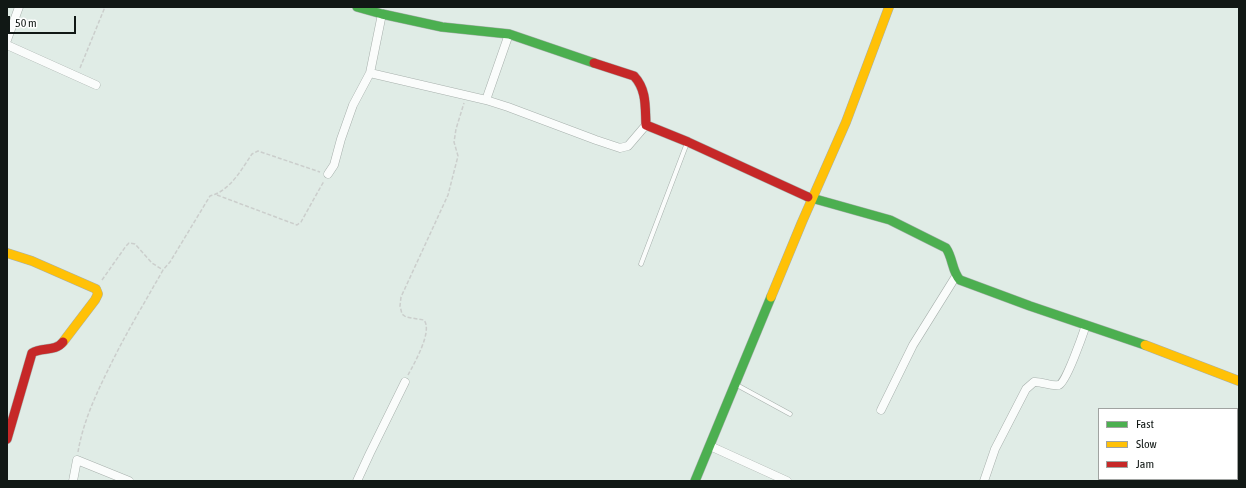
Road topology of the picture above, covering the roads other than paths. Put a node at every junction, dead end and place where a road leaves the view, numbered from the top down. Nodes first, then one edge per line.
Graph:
1 (19, 7) edge
2 (357, 7) edge
3 (889, 7) edge
4 (382, 14) junction
5 (509, 34) junction
6 (7, 40) edge
7 (7, 45) edge
8 (370, 73) junction
9 (96, 85) dead end
10 (486, 100) junction
11 (646, 125) junction
12 (688, 142) junction
13 (328, 174) road end
14 (812, 199) junction
15 (7, 253) edge
16 (641, 264) dead end
17 (956, 276) junction
18 (1086, 325) junction
19 (1239, 381) edge
20 (405, 382) road end
21 (735, 384) junction
22 (881, 410) dead end
23 (790, 414) dead end
24 (7, 439) edge
25 (710, 446) junction
26 (73, 481) edge
27 (129, 481) edge
28 (357, 481) edge
29 (695, 481) edge
30 (786, 481) edge
31 (984, 481) edge

1 - 6 street
2 - 4 street
3 - 14 street
4 - 5 street
4 - 8 street
5 - 10 street
5 - 11 street
7 - 9 street
8 - 10 street
8 - 13 street
10 - 11 street
11 - 12 street
12 - 14 street
12 - 16 lane
14 - 17 street
14 - 21 street
15 - 24 street
17 - 18 street
17 - 22 street
18 - 19 street
18 - 31 street
20 - 28 street
21 - 23 lane
21 - 25 street
25 - 29 street
25 - 30 street
26 - 27 street

